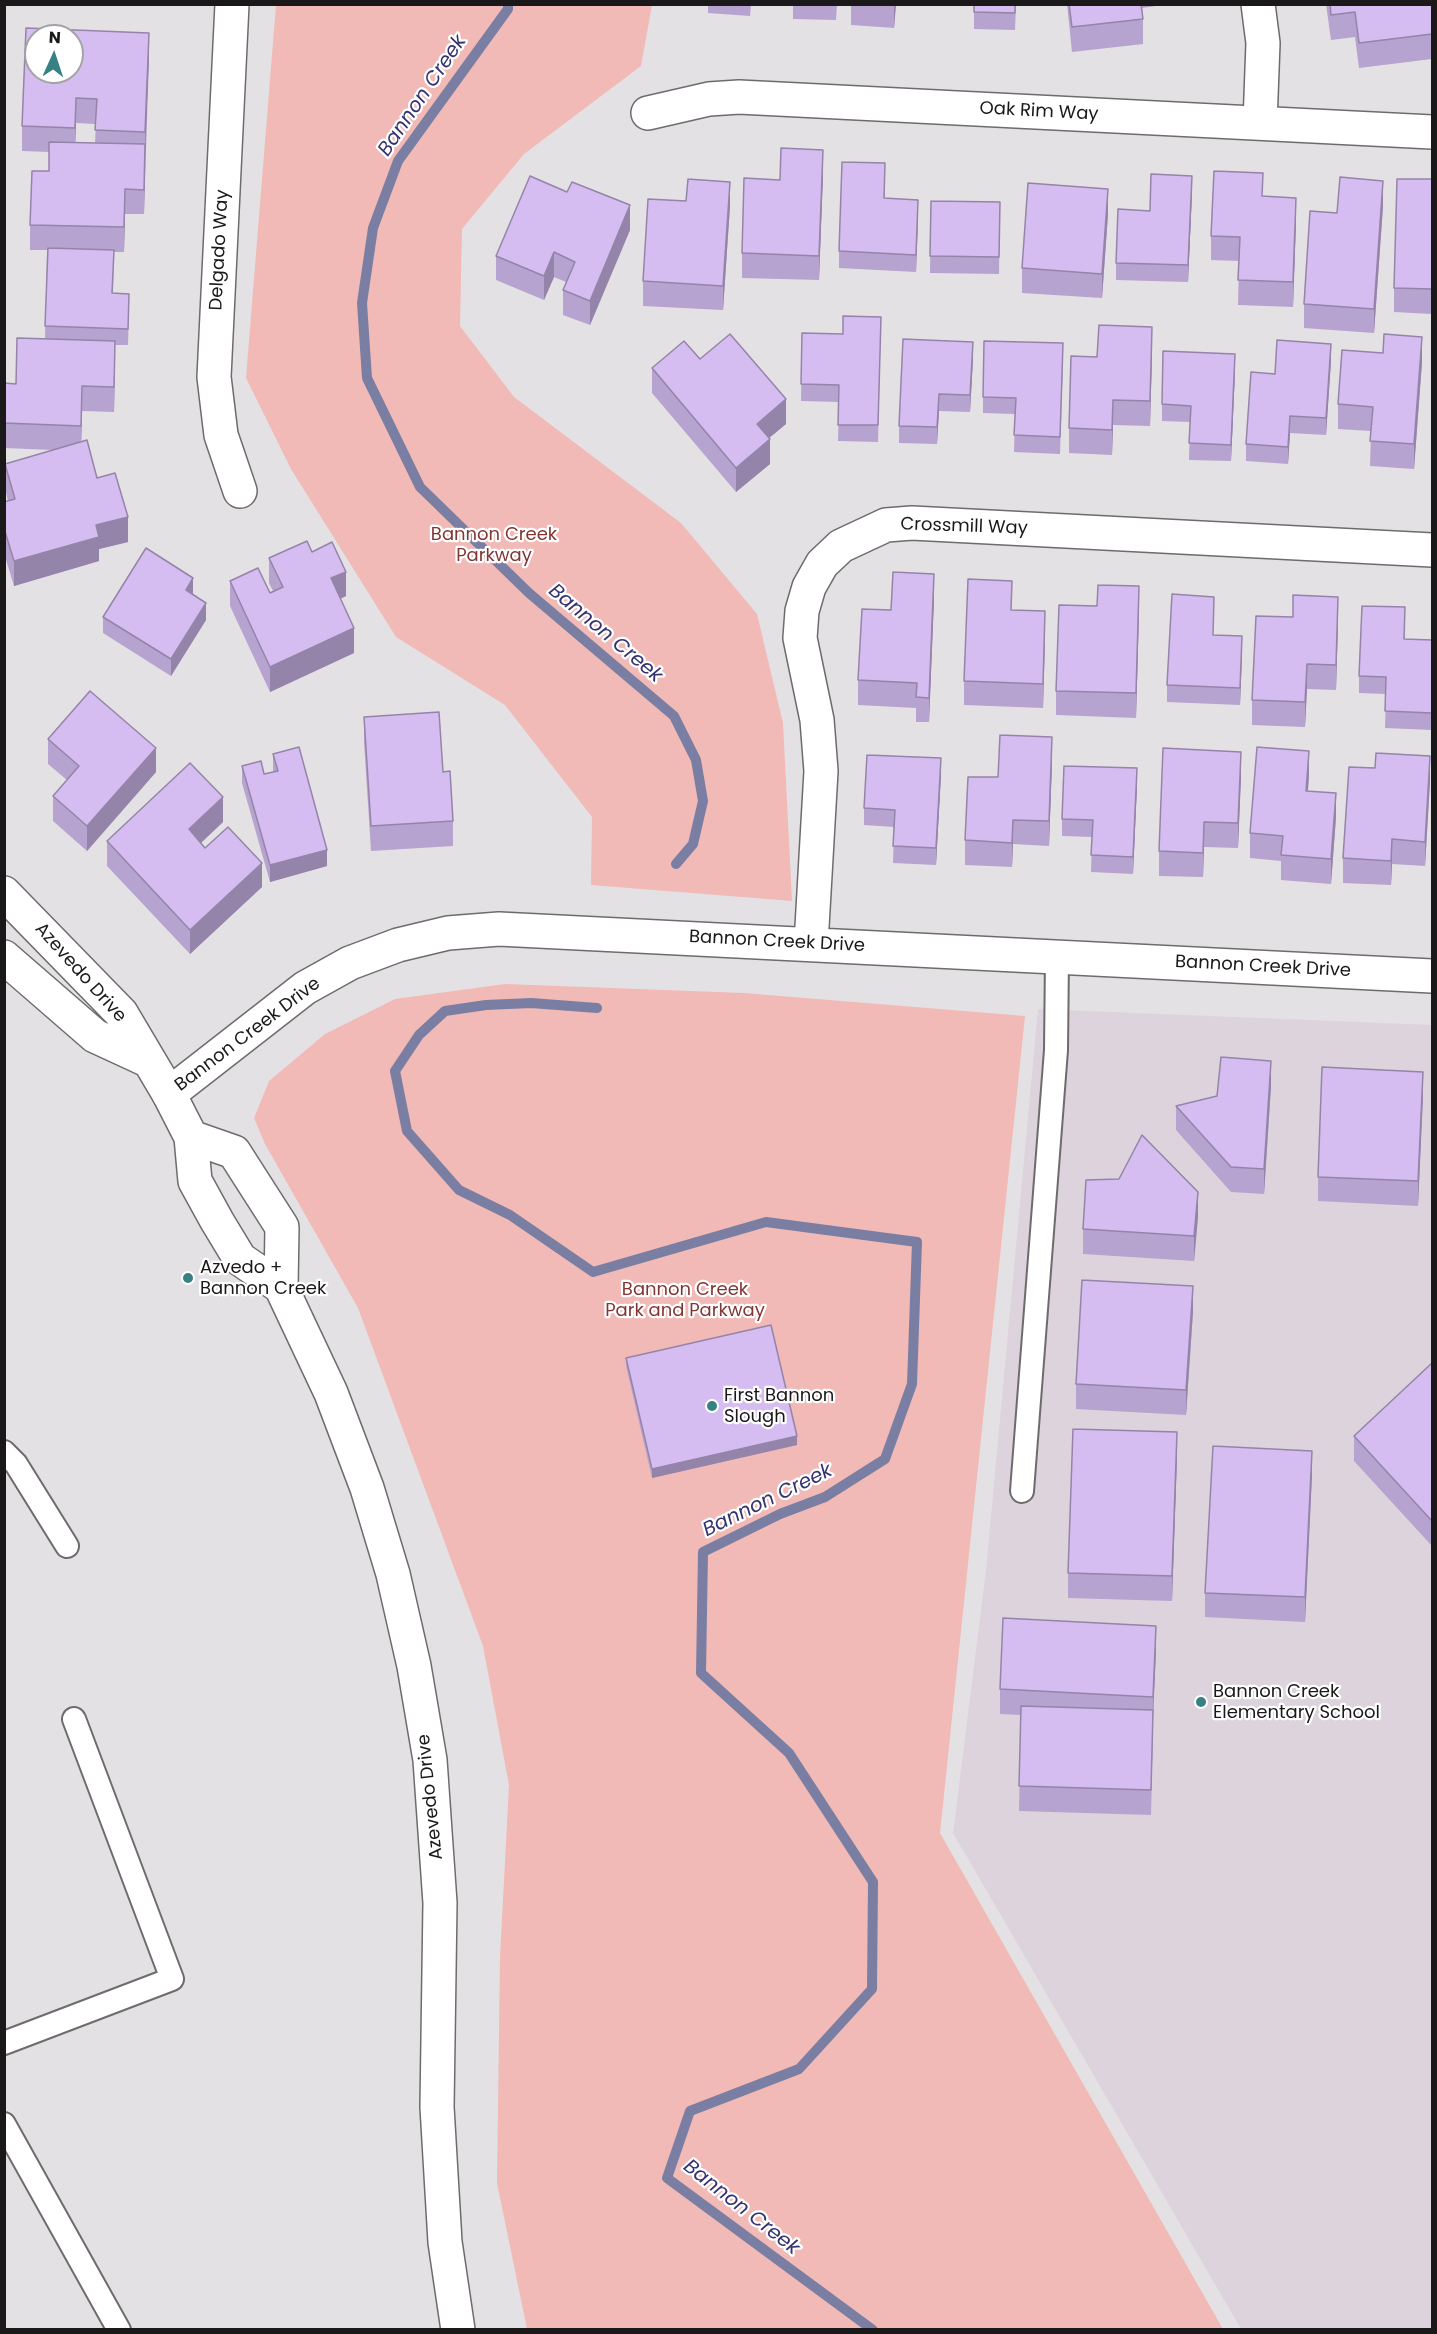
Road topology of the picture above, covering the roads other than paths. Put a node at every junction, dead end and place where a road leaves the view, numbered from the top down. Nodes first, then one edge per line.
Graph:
1 (232, 4) edge
2 (1258, 4) edge
3 (648, 113) dead end
4 (1260, 123) junction
5 (1432, 132) edge
6 (240, 491) dead end
7 (1432, 550) edge
8 (4, 893) edge
9 (811, 944) junction
10 (4, 957) edge
11 (1058, 957) junction
12 (1432, 976) edge
13 (147, 1060) junction
14 (169, 1094) junction
15 (191, 1137) junction
16 (281, 1287) junction
17 (4, 1452) edge
18 (1022, 1491) dead end
19 (67, 1546) dead end
20 (74, 1719) dead end
21 (4, 2043) edge
22 (4, 2124) edge
23 (119, 2330) edge
24 (458, 2330) edge

1 - 6 street, Delgado Way
2 - 4 street
3 - 4 street, Oak Rim Way
4 - 5 street, Oak Rim Way
7 - 9 street, Crossmill Way
8 - 13 street, Azevedo Drive
9 - 11 street, Bannon Creek Drive
9 - 14 street, Bannon Creek Drive
10 - 13 street, Azevedo Drive
11 - 12 street, Bannon Creek Drive
11 - 18 lane
13 - 14 street, Azevedo Drive
14 - 15 street, Azevedo Drive
15 - 16 street, Azevedo Drive
15 - 16 street, Azevedo Drive
16 - 24 street, Azevedo Drive
17 - 19 lane
20 - 21 lane
22 - 23 lane

